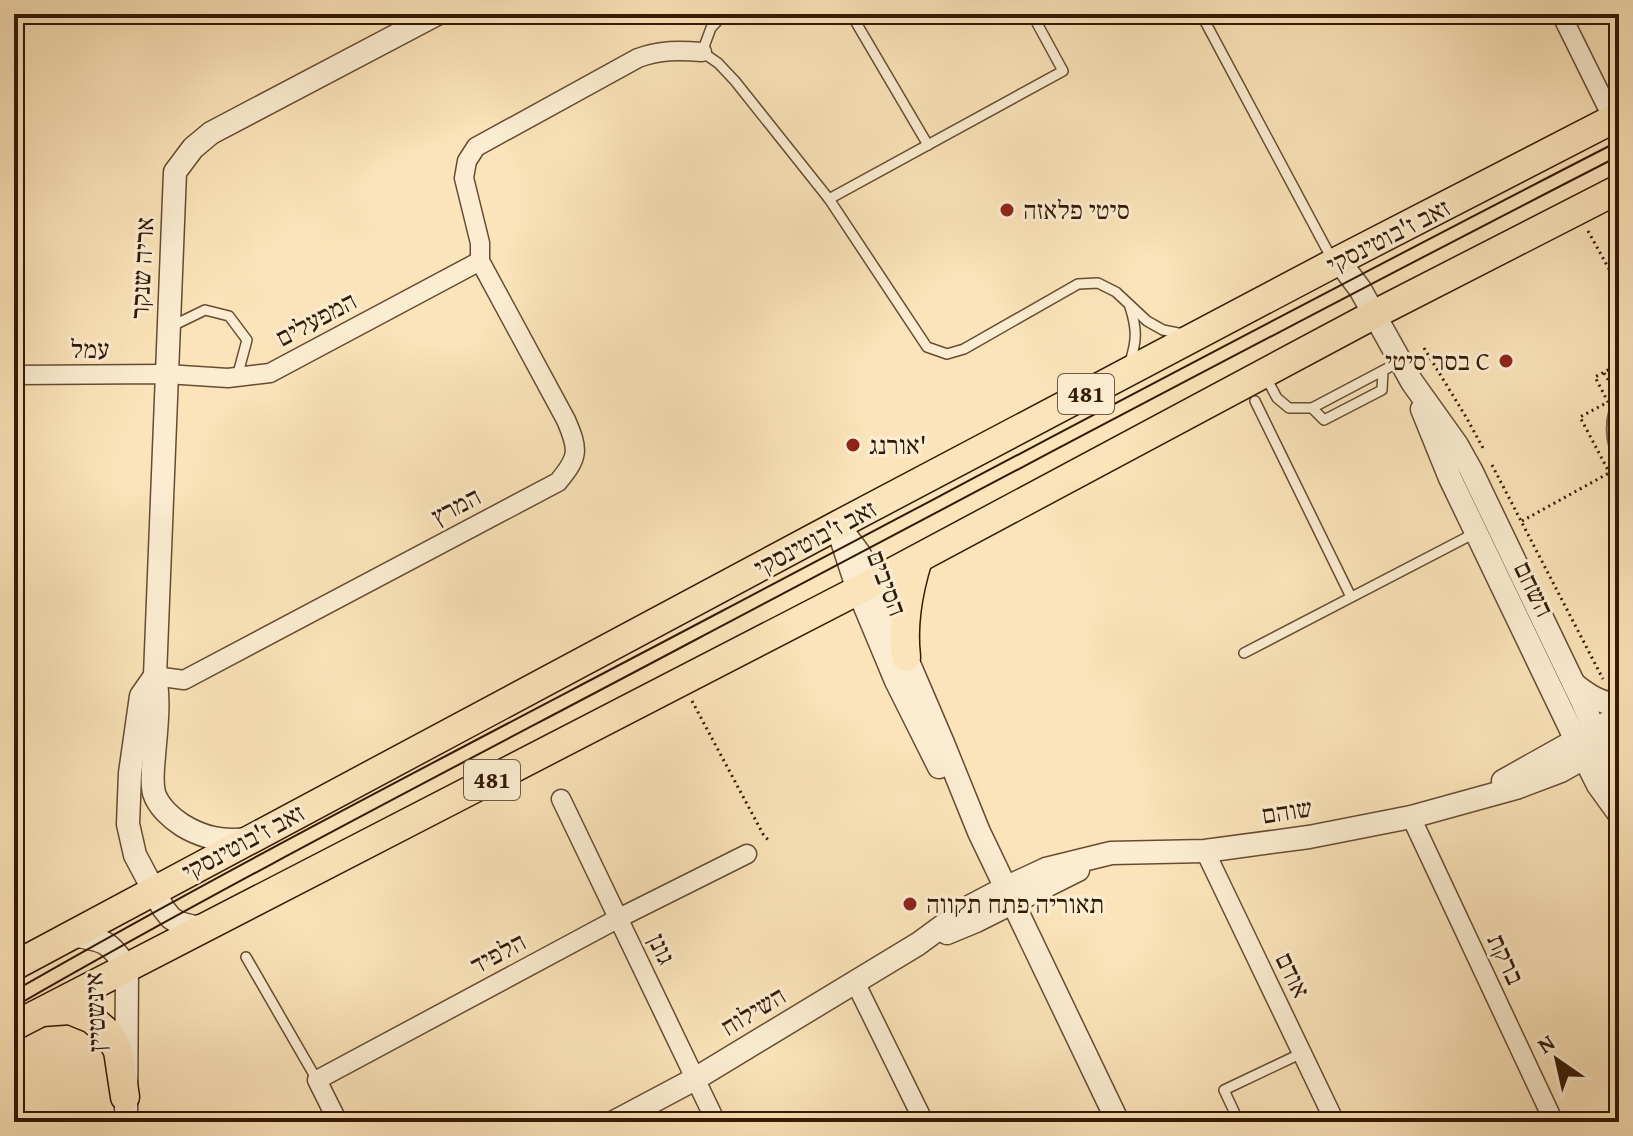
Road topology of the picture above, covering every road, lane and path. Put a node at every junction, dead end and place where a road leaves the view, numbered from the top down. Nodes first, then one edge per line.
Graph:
1 (437, 14) edge
2 (724, 14) edge
3 (851, 14) edge
4 (1032, 14) edge
5 (1201, 14) edge
6 (1561, 14) edge
7 (702, 52) junction
8 (1616, 117) edge
9 (928, 145) junction
10 (1619, 189) edge
11 (829, 199) junction
12 (1578, 211) junction
13 (480, 261) junction
14 (1337, 262) junction
15 (1619, 287) edge
16 (1129, 303) junction
17 (1375, 314) junction
18 (167, 329) junction
19 (1196, 336) junction
20 (1424, 348) dead end
21 (1619, 364) edge
22 (1392, 366) junction
23 (1127, 373) junction
24 (1604, 373) junction
25 (166, 374) junction
26 (14, 375) edge
27 (237, 377) junction
28 (1412, 382) junction
29 (1256, 389) junction
30 (1619, 397) edge
31 (1312, 408) junction
32 (1609, 473) junction
33 (1618, 488) edge
34 (1522, 521) junction
35 (838, 525) junction
36 (1476, 532) junction
37 (918, 559) junction
38 (866, 586) junction
39 (1530, 590) junction
40 (1351, 597) junction
41 (1509, 601) junction
42 (1244, 653) dead end
43 (906, 657) junction
44 (155, 676) junction
45 (681, 682) junction
46 (1574, 684) junction
47 (1618, 709) edge
48 (1596, 743) edge
49 (1619, 795) edge
50 (561, 799) dead end
51 (1619, 814) edge
52 (1411, 817) junction
53 (979, 832) junction
54 (251, 838) junction
55 (769, 841) dead end
56 (1205, 851) junction
57 (747, 854) dead end
58 (153, 891) junction
59 (1009, 895) junction
60 (619, 918) junction
61 (210, 925) junction
62 (71, 935) junction
63 (246, 957) dead end
64 (14, 966) edge
65 (127, 968) junction
66 (855, 982) junction
67 (42, 1012) junction
68 (14, 1026) edge
69 (1302, 1053) junction
70 (695, 1079) junction
71 (317, 1080) junction
72 (126, 1110) edge
73 (1331, 1121) edge
74 (338, 1122) edge
75 (614, 1122) edge
76 (716, 1122) edge
77 (924, 1122) edge
78 (1118, 1122) edge
79 (1239, 1122) edge
80 (1554, 1122) edge

1 - 18 street, אריה שנקר
2 - 7 lane
3 - 9 lane
4 - 9 lane
5 - 14 lane
6 - 8 street
7 - 11 lane
7 - 13 street
8 - 14 main road, זאב ז'בוטינסקי / 481
9 - 11 lane
10 - 12 main road, 481
11 - 16 lane
12 - 15 path
12 - 17 main road, 481
13 - 27 street, המפעלים
13 - 44 street, המרץ
14 - 17 street, השחם
14 - 19 main road, זאב ז'בוטינסקי / 481
16 - 19 lane
16 - 23 lane
17 - 22 street, השחם
17 - 29 main road, 481
18 - 25 street, אריה שנקר
18 - 27 lane
19 - 23 main road, זאב ז'בוטינסקי / 481
20 - 34 path
21 - 24 path
22 - 28 street, השחם
22 - 31 lane
22 - 31 lane
23 - 35 main road, זאב ז'בוטינסקי / 481
24 - 30 path
24 - 32 path
25 - 26 street, עמל
25 - 27 street, המפעלים
25 - 44 street, אריה שנקר
28 - 36 street, השחם
28 - 39 street, השחם
29 - 31 lane
29 - 37 main road, 481
29 - 40 lane
32 - 33 path
32 - 34 path
34 - 47 path
35 - 38 street, הסיבים
35 - 54 main road, זאב ז'בוטינסקי / 481
36 - 40 lane
36 - 41 street, השחם
37 - 38 main road, 481
37 - 43 main road
38 - 43 street, הסיבים
38 - 45 main road, 481
38 - 53 street, הסיבים
39 - 41 lane
39 - 46 street, השחם
40 - 42 lane
41 - 48 street, השחם
43 - 53 street, הסיבים
44 - 54 street, אריה שנקר
44 - 58 street, אריה שנקר
45 - 55 path
45 - 61 main road, 481
46 - 47 street
46 - 48 street, השחם
47 - 48 street, שוהם
48 - 49 street, השחם
48 - 51 street, השחם
48 - 52 street, שוהם
50 - 60 street, גונן
52 - 56 street, שוהם
52 - 80 street, ברקת
53 - 59 street, הסיבים
54 - 58 main road, זאב ז'בוטינסקי / 481
56 - 59 street, שוהם
56 - 69 street, אודם
57 - 60 street, הלפיד
58 - 61 street, אריה שנקר
58 - 62 main road, זאב ז'בוטינסקי / 481
59 - 66 street, השילוח
59 - 78 street, הסיבים
60 - 70 street, גונן
60 - 71 street, הלפיד
61 - 65 main road, 481
62 - 64 main road, זאב ז'בוטינסקי / 481
62 - 65 street, אינשטיין
63 - 71 lane
65 - 67 main road, 481
65 - 72 street, אינשטיין
66 - 70 street, השילוח
66 - 77 street
67 - 68 main road, 481
67 - 72 main road
69 - 73 street, אודם
69 - 79 lane
70 - 75 street, השילוח
70 - 76 street, גונן
71 - 74 street

